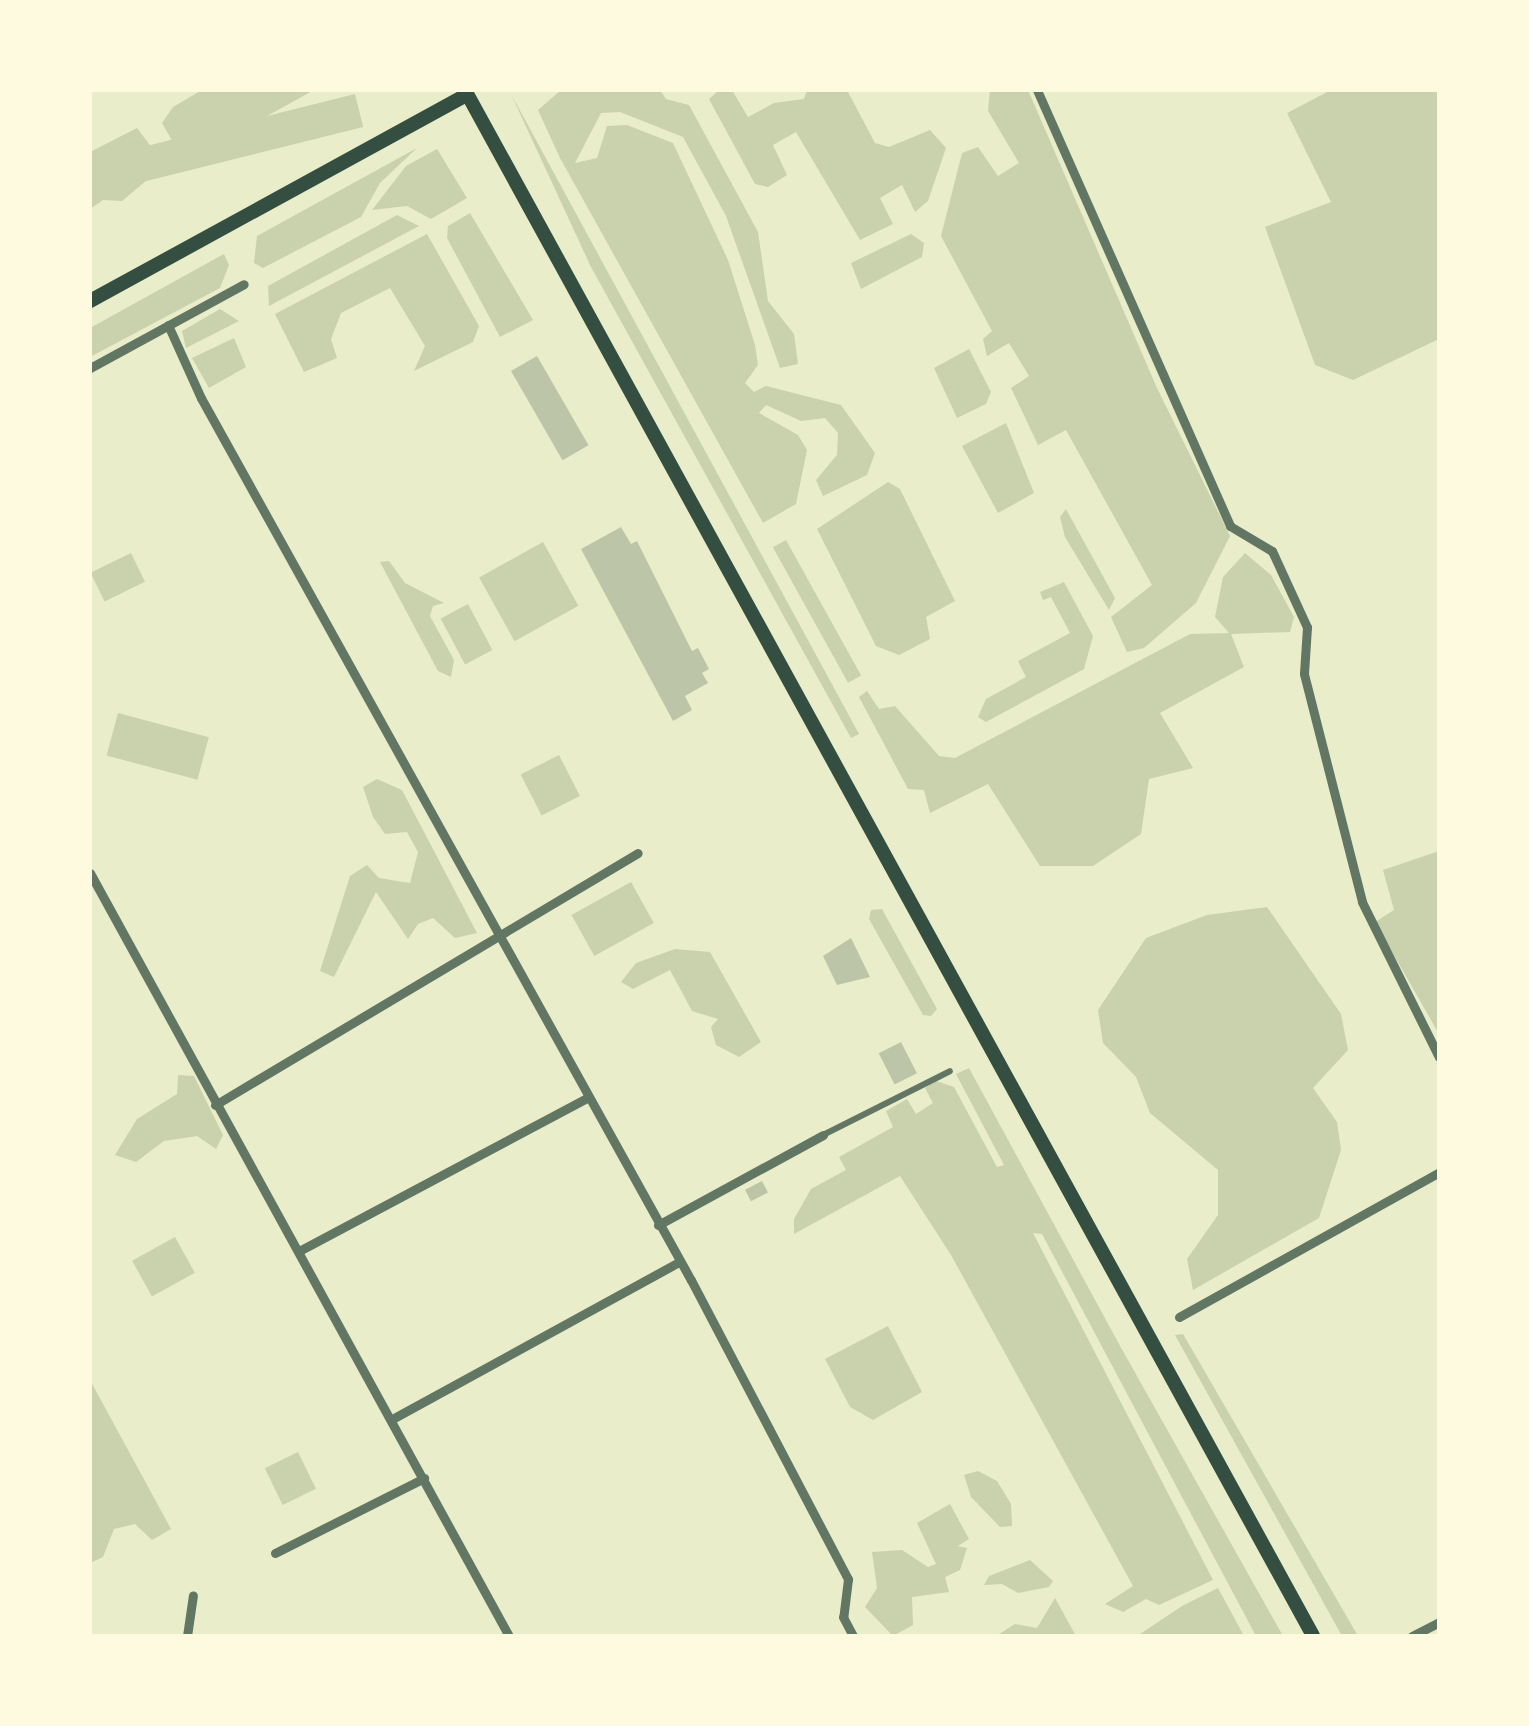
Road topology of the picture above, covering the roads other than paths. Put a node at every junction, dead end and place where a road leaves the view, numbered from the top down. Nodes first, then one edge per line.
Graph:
1 (1037, 90) edge
2 (470, 92) edge
3 (244, 284) dead end
4 (90, 301) edge
5 (168, 325) junction
6 (90, 368) edge
7 (638, 853) dead end
8 (90, 873) edge
9 (500, 938) junction
10 (1439, 1057) edge
11 (950, 1071) dead end
12 (586, 1098) junction
13 (215, 1105) junction
14 (824, 1136) joint
15 (1439, 1172) edge
16 (658, 1224) junction
17 (299, 1251) junction
18 (679, 1262) junction
19 (1179, 1316) dead end
20 (394, 1418) junction
21 (424, 1478) junction
22 (275, 1553) dead end
23 (193, 1595) dead end
24 (1439, 1622) edge
25 (188, 1636) edge
26 (509, 1636) edge
27 (853, 1636) edge
28 (1313, 1636) edge
29 (1412, 1636) edge

1 - 10 street
2 - 4 main road
2 - 28 main road
3 - 5 street
5 - 6 street
5 - 9 street
7 - 9 street
8 - 13 street
9 - 12 street
9 - 13 street
11 - 14 street
12 - 16 street
12 - 17 street
13 - 17 street
14 - 16 street
15 - 19 street
16 - 18 street
17 - 20 street
18 - 20 street
18 - 27 street
20 - 21 street
21 - 22 street
21 - 26 street
23 - 25 street
24 - 29 street

